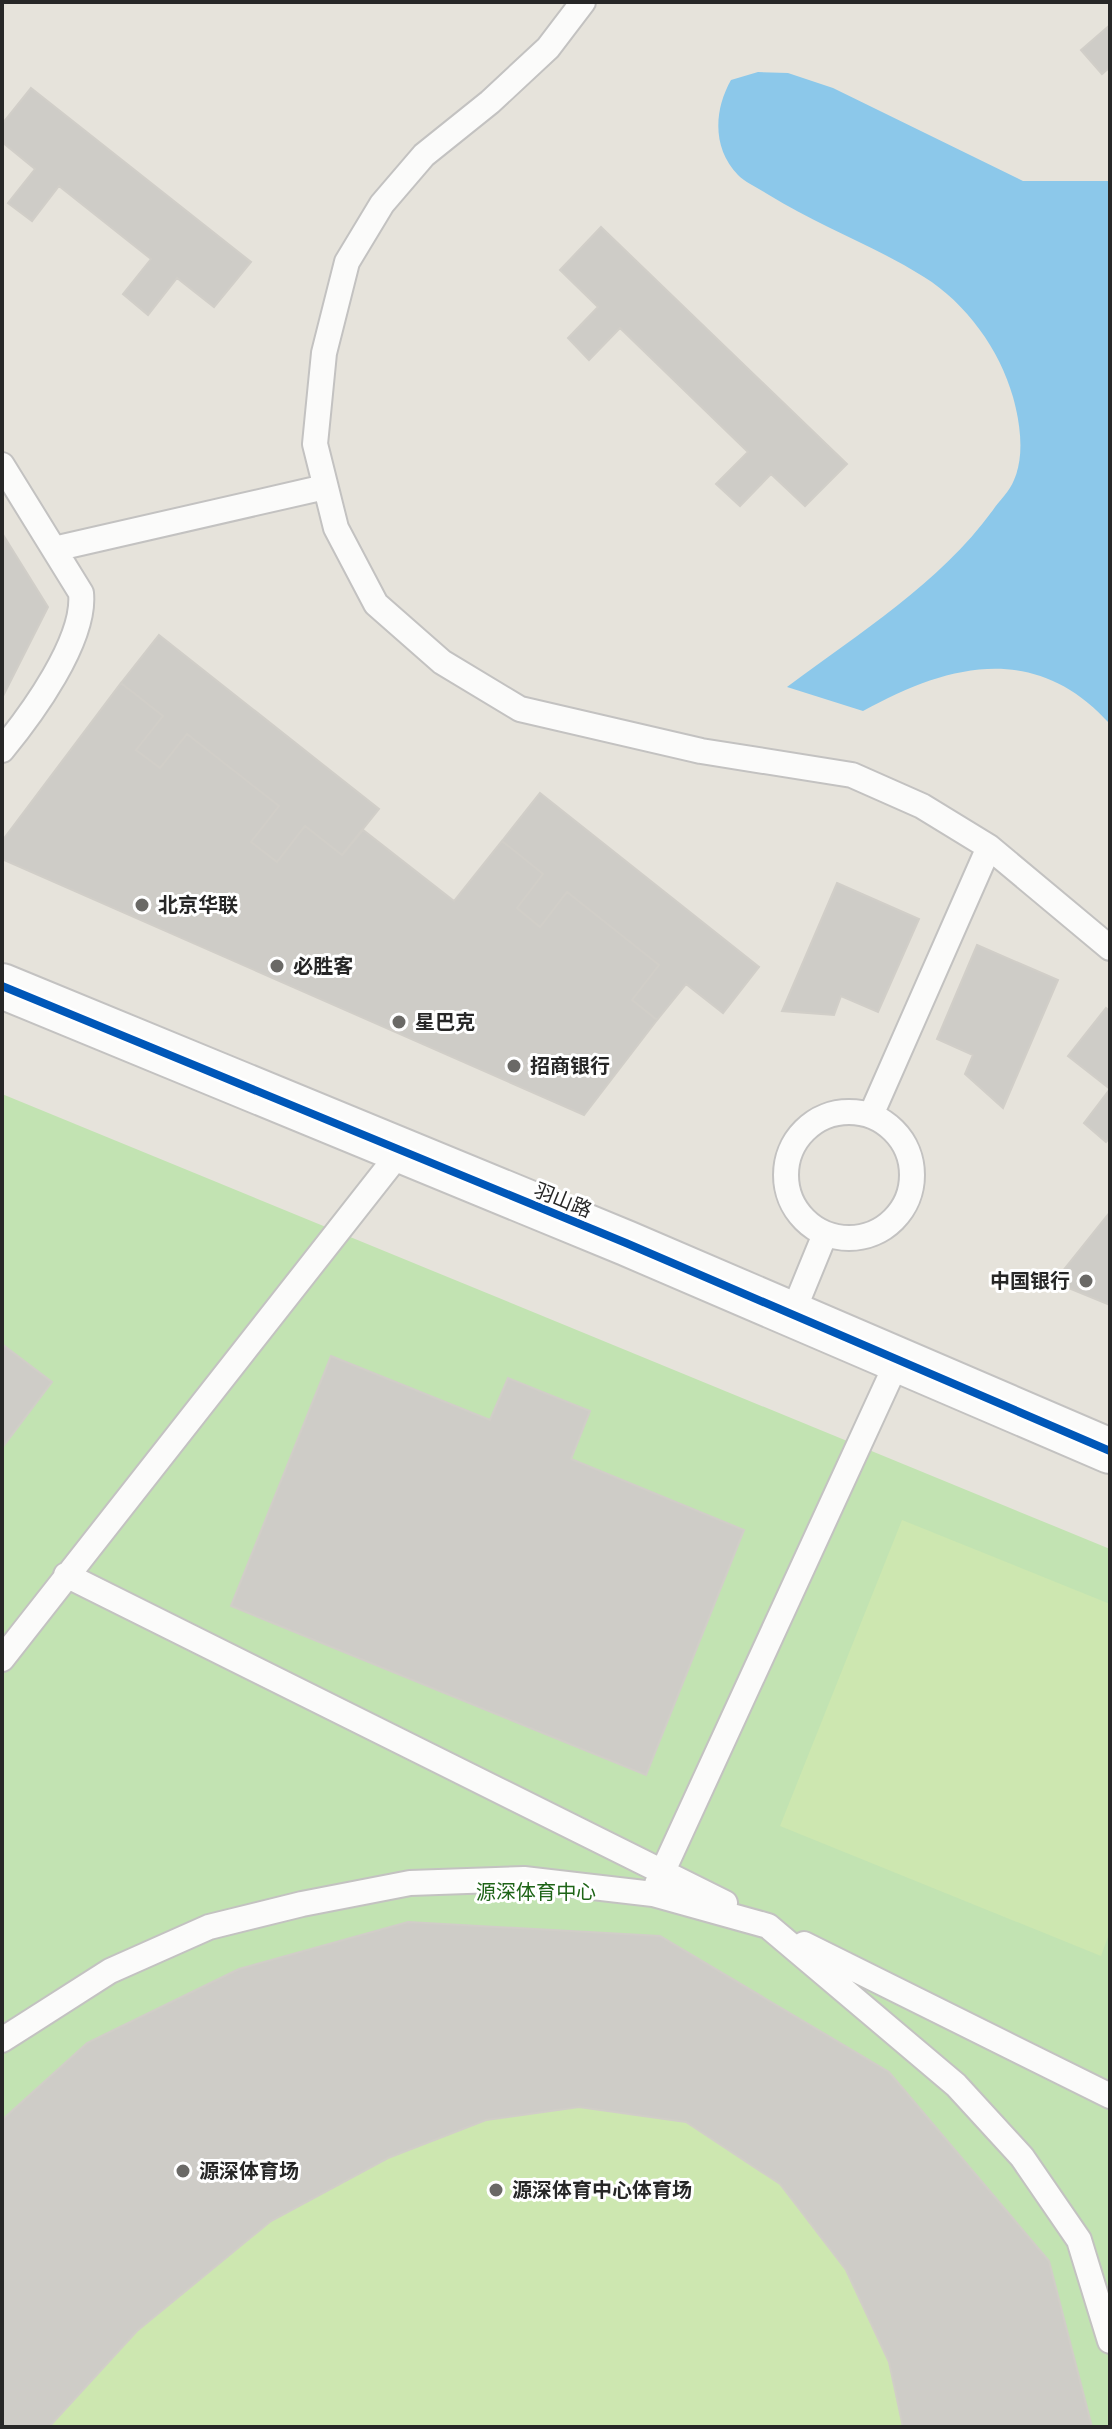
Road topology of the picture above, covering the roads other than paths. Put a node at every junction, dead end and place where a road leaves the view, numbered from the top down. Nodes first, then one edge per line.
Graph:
1 (583, 2) edge
2 (2, 465) edge
3 (325, 487) junction
4 (54, 549) junction
5 (2, 750) edge
6 (989, 847) junction
7 (1110, 948) edge
8 (2, 986) edge
9 (871, 1115) junction
10 (401, 1151) junction
11 (825, 1234) junction
12 (791, 1317) junction
13 (898, 1360) junction
14 (1110, 1451) edge
15 (66, 1575) junction
16 (2, 1659) edge
17 (663, 1871) junction
18 (653, 1894) junction
19 (768, 1926) junction
20 (2, 2040) edge
21 (1110, 2096) edge
22 (1110, 2341) edge

1 - 3 lane
2 - 4 lane
3 - 4 lane
3 - 6 lane
4 - 5 lane
6 - 7 lane
6 - 9 lane
8 - 10 street, 羽山路
9 - 11 lane
9 - 11 lane
10 - 12 street, 羽山路
10 - 15 lane
11 - 12 lane
12 - 13 street, 羽山路
13 - 14 street, 羽山路
13 - 17 lane
15 - 16 lane
15 - 17 lane
17 - 18 lane
17 - 19 lane
18 - 19 lane
18 - 20 lane
19 - 21 lane
19 - 22 lane

